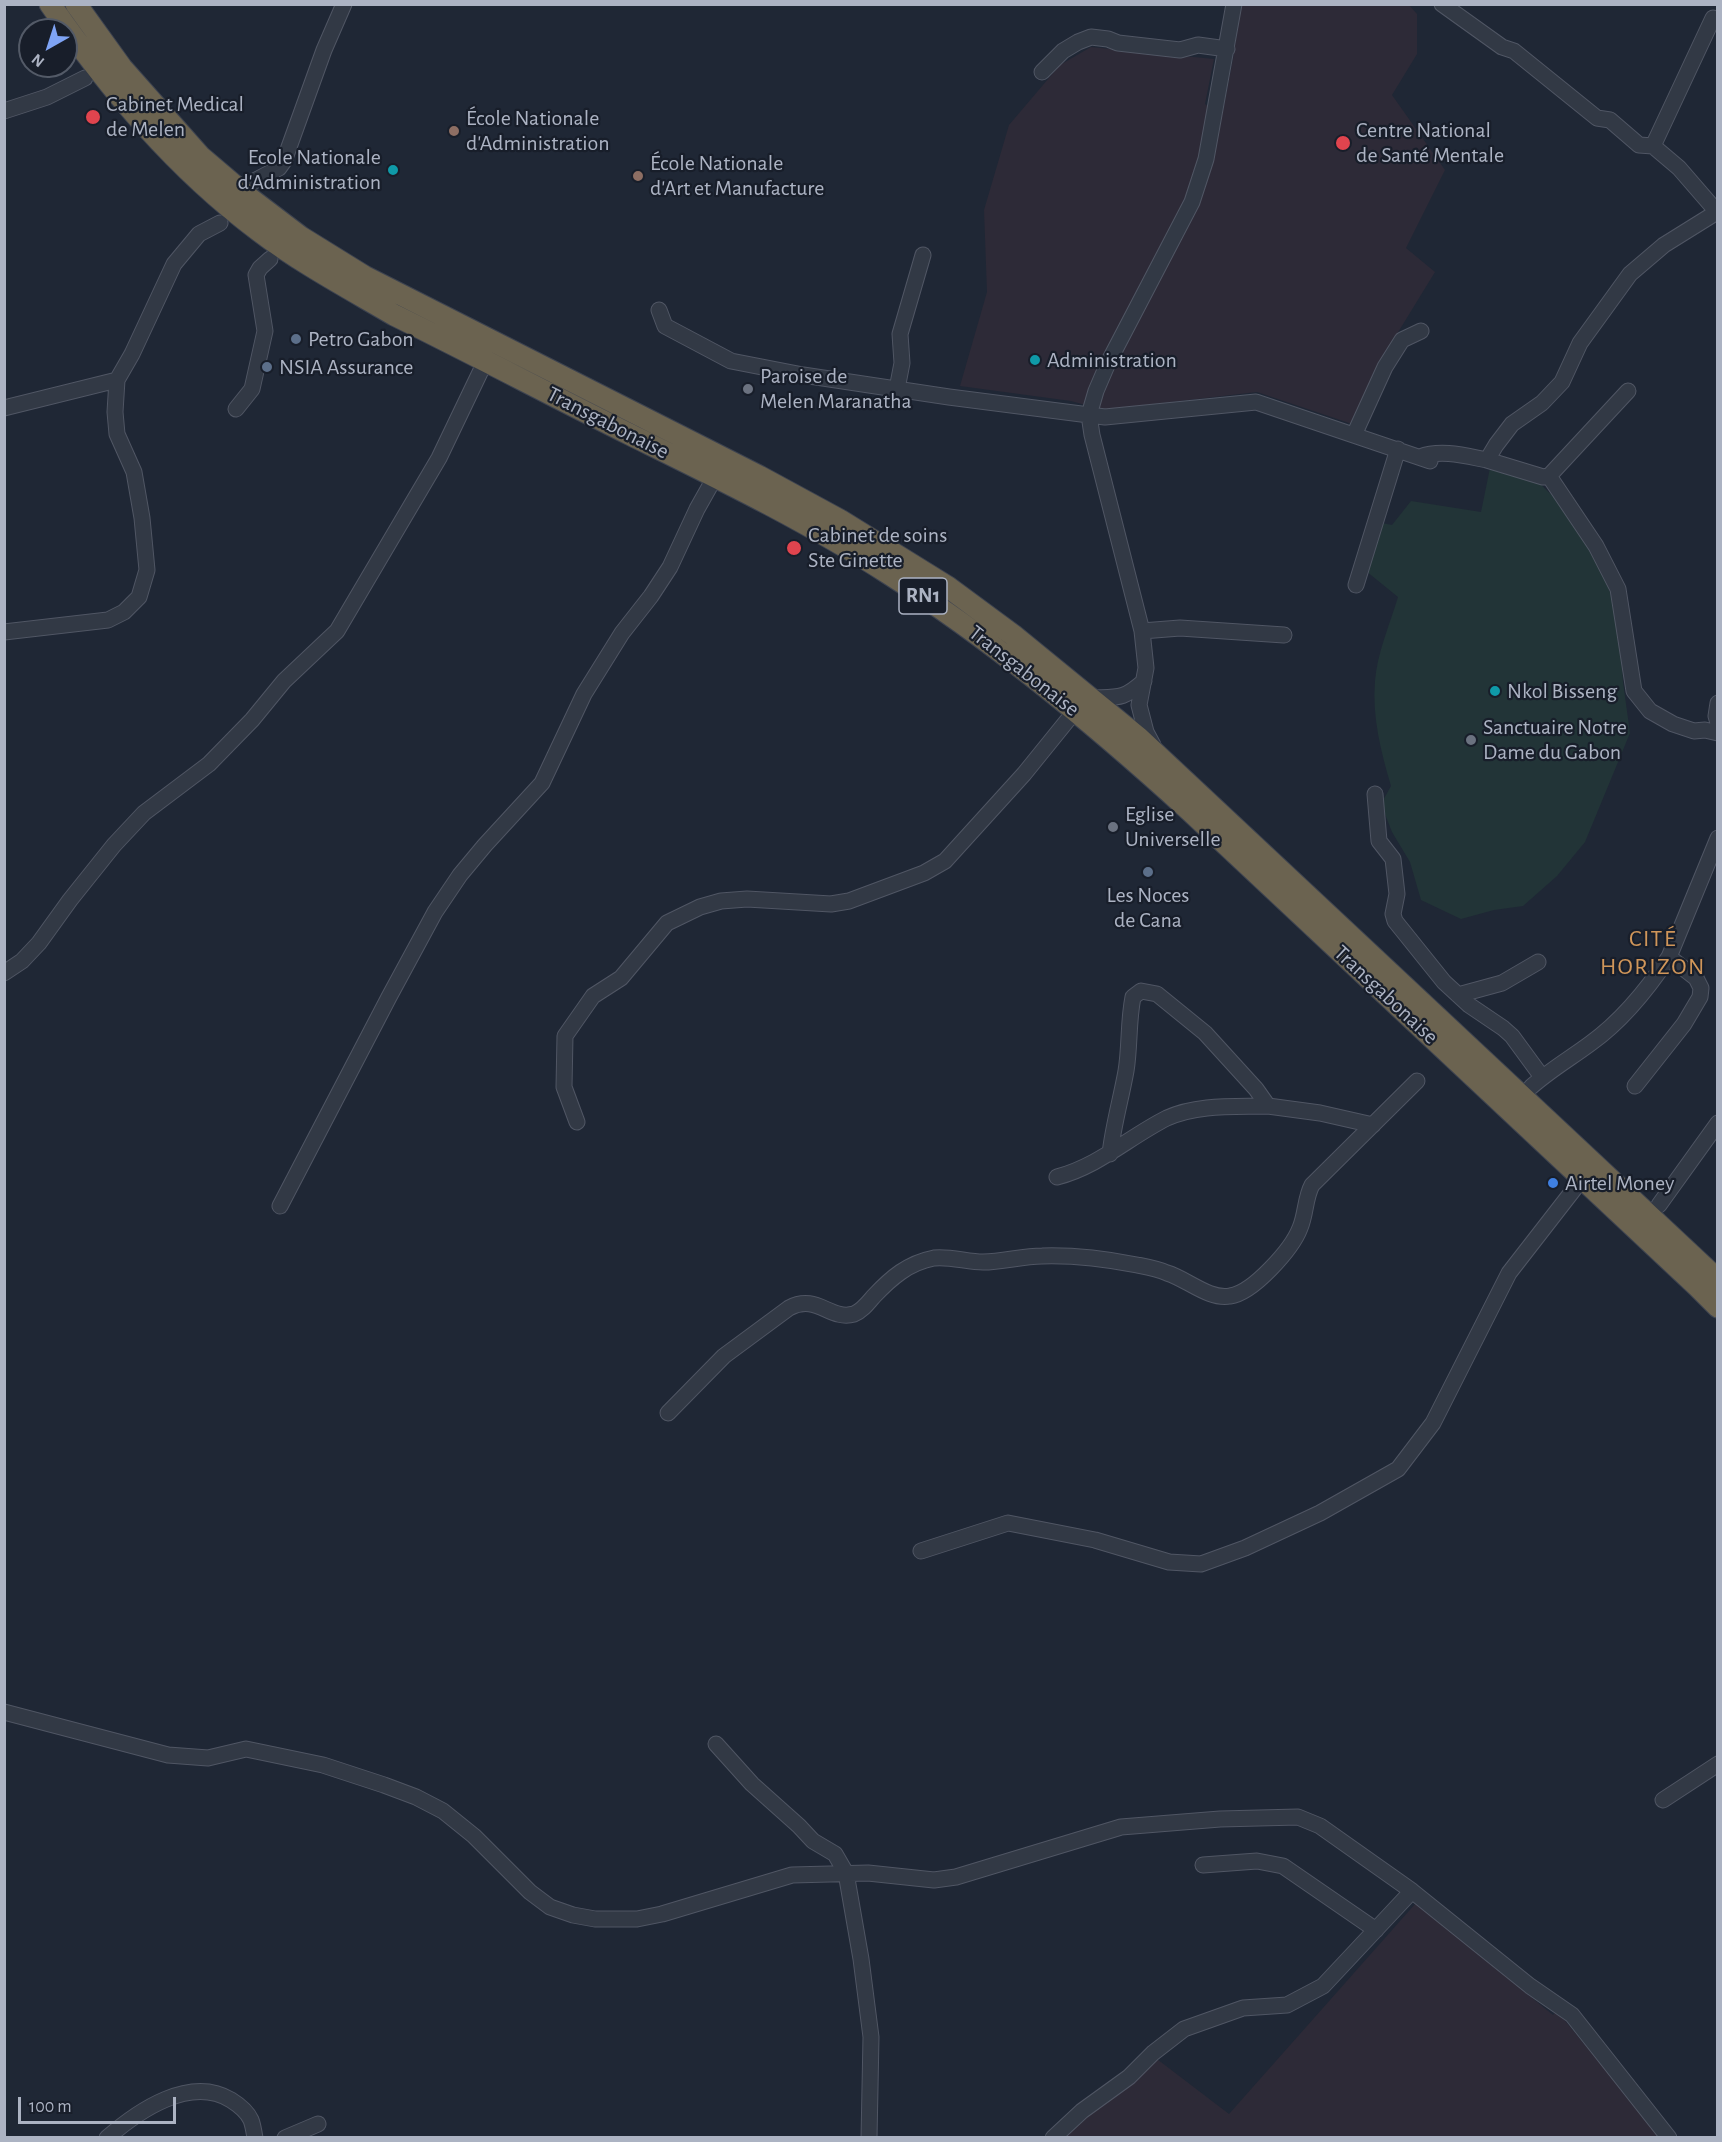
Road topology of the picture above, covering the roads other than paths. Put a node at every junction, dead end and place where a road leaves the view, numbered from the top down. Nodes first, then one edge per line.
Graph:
1 (50, 4) edge
2 (76, 4) edge
3 (344, 4) edge
4 (1234, 4) edge
5 (1442, 4) edge
6 (1713, 18) dead end
7 (1227, 49) junction
8 (1042, 72) dead end
9 (85, 78) dead end
10 (4, 111) edge
11 (1653, 146) junction
12 (239, 189) junction
13 (1717, 213) edge
14 (220, 223) dead end
15 (923, 255) dead end
16 (270, 259) dead end
17 (659, 310) dead end
18 (1421, 331) dead end
19 (485, 362) junction
20 (117, 380) junction
21 (897, 389) junction
22 (1628, 391) dead end
23 (4, 408) edge
24 (236, 410) dead end
25 (1089, 415) junction
26 (1354, 435) junction
27 (1398, 449) junction
28 (1486, 460) junction
29 (1549, 476) junction
30 (715, 477) junction
31 (1356, 585) dead end
32 (1142, 631) junction
33 (4, 632) edge
34 (1284, 635) dead end
35 (1144, 681) junction
36 (1718, 703) edge
37 (1083, 704) junction
38 (1718, 723) edge
39 (1718, 733) edge
40 (1161, 759) junction
41 (1375, 794) dead end
42 (1718, 838) edge
43 (1669, 957) junction
44 (1538, 963) dead end
45 (4, 973) edge
46 (1458, 995) junction
47 (1417, 1081) dead end
48 (1635, 1086) dead end
49 (1268, 1106) junction
50 (577, 1122) dead end
51 (1718, 1123) edge
52 (1372, 1125) junction
53 (1110, 1154) junction
54 (1057, 1177) dead end
55 (1582, 1179) junction
56 (1659, 1205) dead end
57 (280, 1206) dead end
58 (1718, 1280) edge
59 (1718, 1307) edge
60 (668, 1413) dead end
61 (921, 1551) dead end
62 (4, 1712) edge
63 (716, 1744) dead end
64 (1718, 1764) edge
65 (1663, 1800) dead end
66 (1203, 1865) dead end
67 (846, 1873) junction
68 (1412, 1892) junction
69 (1376, 1930) junction
70 (318, 2124) dead end
71 (107, 2138) edge
72 (255, 2138) edge
73 (285, 2138) edge
74 (869, 2138) edge
75 (1053, 2138) edge
76 (1669, 2138) edge

1 - 19 highway, Transgabonaise / RN1
2 - 12 highway, Transgabonaise / RN1
3 - 12 street
4 - 7 street
5 - 11 street
6 - 11 street
7 - 8 street
7 - 25 street
9 - 10 street
11 - 13 street
12 - 37 highway, Transgabonaise / RN1
13 - 28 street
14 - 20 street
15 - 21 street
16 - 24 street
17 - 21 street
18 - 26 street
19 - 30 highway, Transgabonaise / RN1
19 - 45 street
20 - 23 street
20 - 33 street
21 - 25 street
22 - 29 street
25 - 26 street
25 - 32 street
26 - 27 street
27 - 28 street
27 - 31 street
28 - 29 street
29 - 39 street
30 - 37 highway, Transgabonaise / RN1
30 - 57 street
32 - 34 street
32 - 35 street
35 - 37 street
35 - 40 street
36 - 38 street
37 - 40 highway, Transgabonaise / RN1
37 - 50 street
37 - 55 highway, Transgabonaise / RN1
40 - 58 highway, Transgabonaise / RN1
41 - 46 street
42 - 43 street
43 - 46 street
43 - 48 street
44 - 46 street
47 - 52 street
49 - 52 street
49 - 53 street
49 - 53 street
51 - 56 street
52 - 60 street
53 - 54 street
55 - 59 highway, Transgabonaise / RN1
55 - 61 street
62 - 67 street
63 - 67 street
64 - 65 street
66 - 69 street
67 - 68 street
67 - 74 street
68 - 69 street
68 - 76 street
69 - 75 street
70 - 73 street
71 - 72 street

